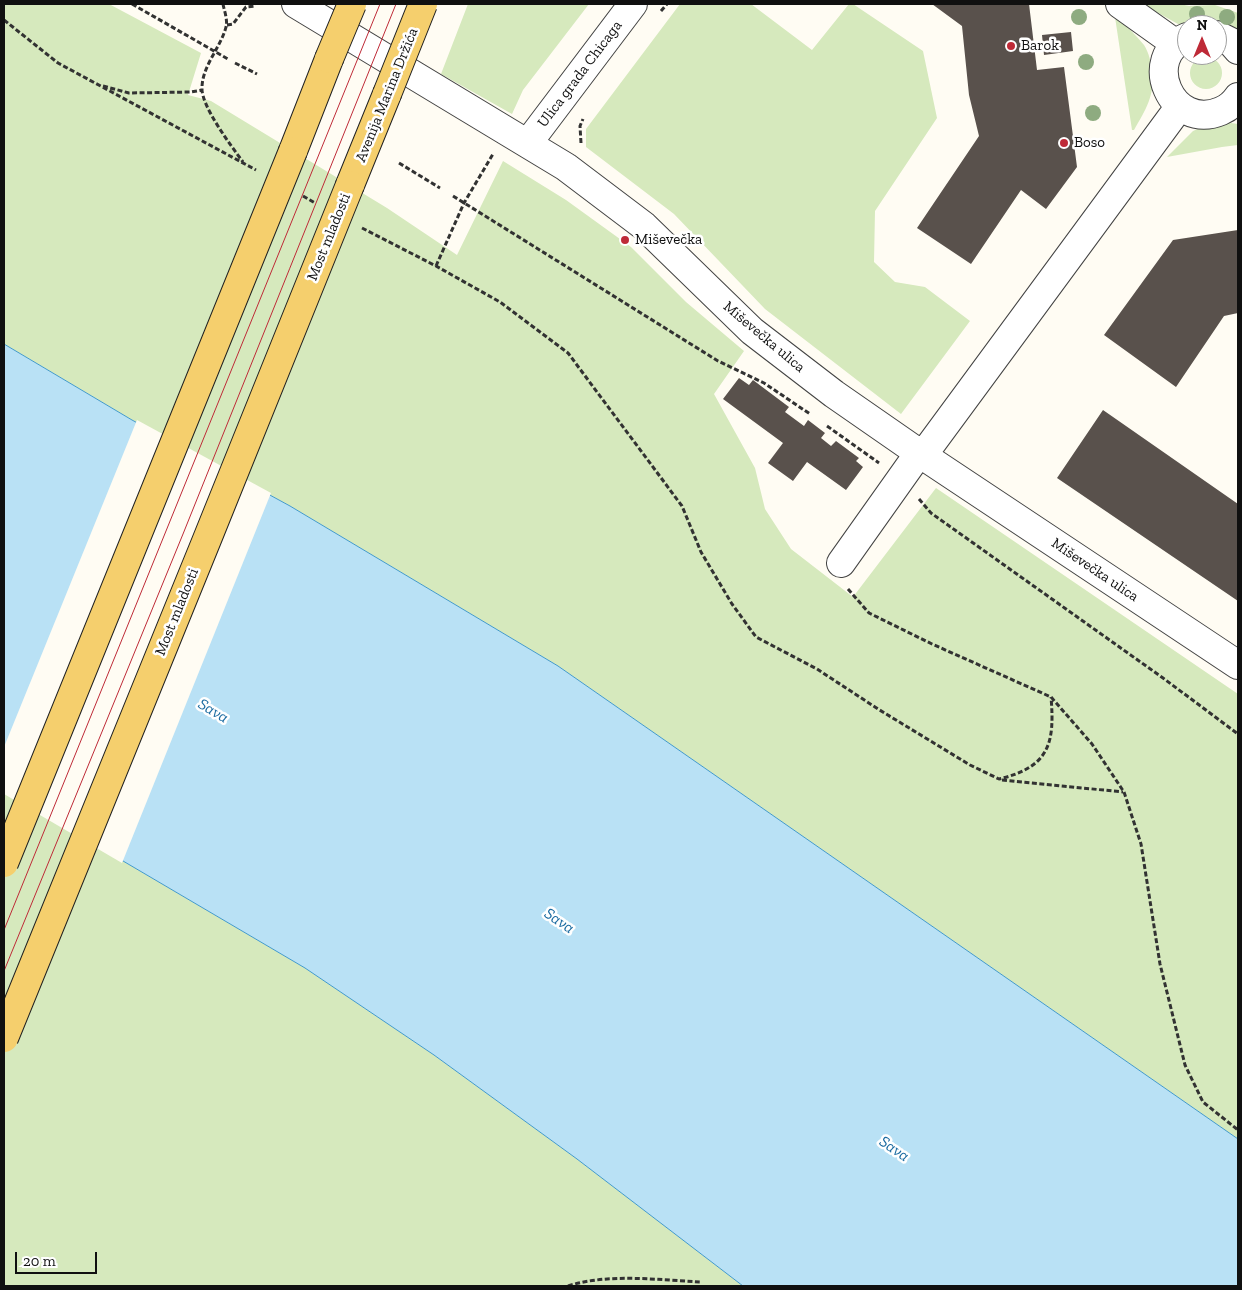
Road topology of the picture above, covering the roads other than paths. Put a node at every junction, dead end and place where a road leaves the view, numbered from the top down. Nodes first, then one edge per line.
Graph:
1 (296, 4) edge
2 (352, 4) edge
3 (424, 4) edge
4 (633, 4) edge
5 (1120, 4) edge
6 (1177, 37) edge
7 (1227, 40) edge
8 (1177, 46) edge
9 (1238, 50) edge
10 (1238, 97) edge
11 (1180, 106) junction
12 (528, 144) junction
13 (350, 185) joint
14 (921, 454) junction
15 (841, 563) road end
16 (1238, 665) edge
17 (4, 863) edge
18 (4, 1038) edge

1 - 12 street, Miševečka ulica
2 - 17 main road, bridge
3 - 13 main road, Avenija Marina Držića, bridge
4 - 12 street, Ulica grada Chicaga
5 - 6 street
7 - 9 street
8 - 11 street
10 - 11 street
11 - 14 street
12 - 14 street, Miševečka ulica
13 - 18 main road, Most mladosti, bridge
14 - 15 street
14 - 16 street, Miševečka ulica

